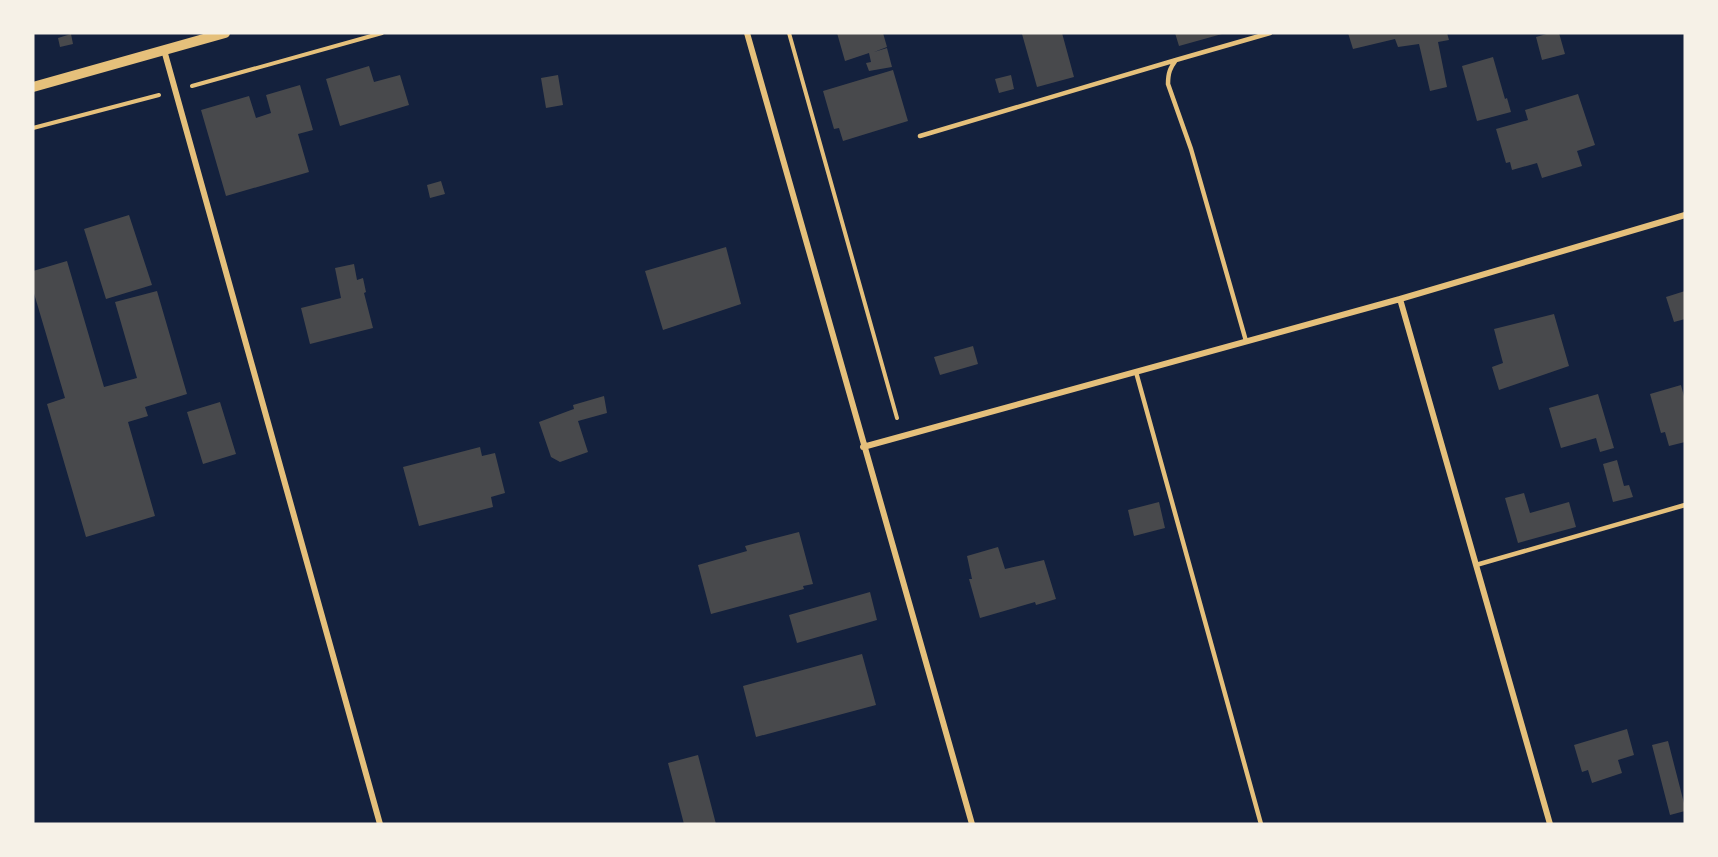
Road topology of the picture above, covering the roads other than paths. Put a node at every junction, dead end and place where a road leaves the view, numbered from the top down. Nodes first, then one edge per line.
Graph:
1 (225, 33) edge
2 (747, 33) edge
3 (1270, 33) edge
4 (164, 50) junction
5 (1176, 60) junction
6 (33, 87) edge
7 (920, 136) dead end
8 (1685, 215) edge
9 (1400, 299) junction
10 (1246, 341) junction
11 (1136, 372) junction
12 (863, 447) junction
13 (1685, 505) edge
14 (1476, 565) junction
15 (380, 824) edge
16 (972, 824) edge
17 (1261, 824) edge
18 (1549, 824) edge

1 - 4 street
2 - 12 street
3 - 5 lane
4 - 6 street
4 - 15 street
5 - 7 lane
5 - 10 lane
8 - 9 street
9 - 10 street
9 - 14 street
10 - 11 street
11 - 12 street
11 - 17 lane
12 - 16 street
13 - 14 lane
14 - 18 street

